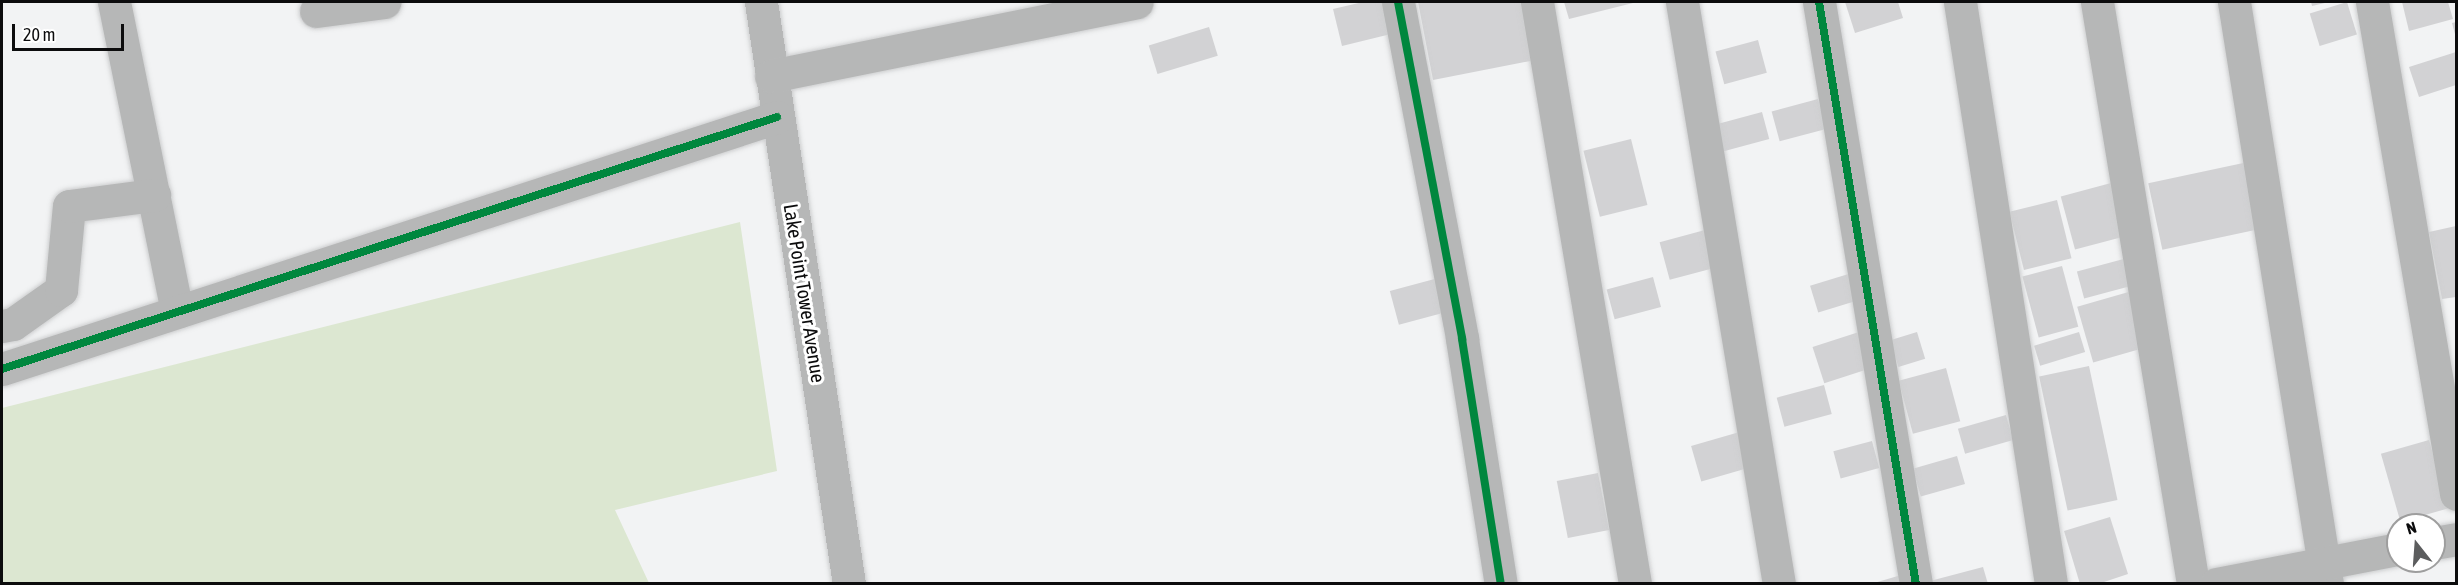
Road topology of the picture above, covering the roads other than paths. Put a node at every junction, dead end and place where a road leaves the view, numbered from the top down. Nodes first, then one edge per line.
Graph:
1 (114, 2) edge
2 (384, 2) edge
3 (761, 2) edge
4 (1137, 2) edge
5 (1398, 2) edge
6 (1537, 2) edge
7 (1682, 2) edge
8 (1819, 2) edge
9 (1960, 2) edge
10 (2097, 2) edge
11 (2234, 2) edge
12 (2372, 2) edge
13 (316, 11) dead end
14 (771, 75) junction
15 (777, 117) junction
16 (154, 195) junction
17 (177, 312) junction
18 (2, 326) edge
19 (2, 369) edge
20 (2457, 494) edge
21 (2386, 553) edge
22 (2325, 572) edge
23 (849, 584) edge
24 (1501, 584) edge
25 (1635, 584) edge
26 (1779, 584) edge
27 (1917, 584) edge
28 (2051, 584) edge
29 (2193, 584) edge
30 (2216, 584) edge

1 - 16 street
2 - 13 street
3 - 14 street, Lake Point Tower Avenue
4 - 14 street
5 - 24 street
6 - 25 street
7 - 26 street
8 - 27 street
9 - 28 street
10 - 29 street
11 - 22 street
12 - 20 street
14 - 15 street, Lake Point Tower Avenue
15 - 17 street
15 - 23 street, Lake Point Tower Avenue
16 - 17 street
16 - 18 street
17 - 19 street
21 - 22 street
22 - 30 street

